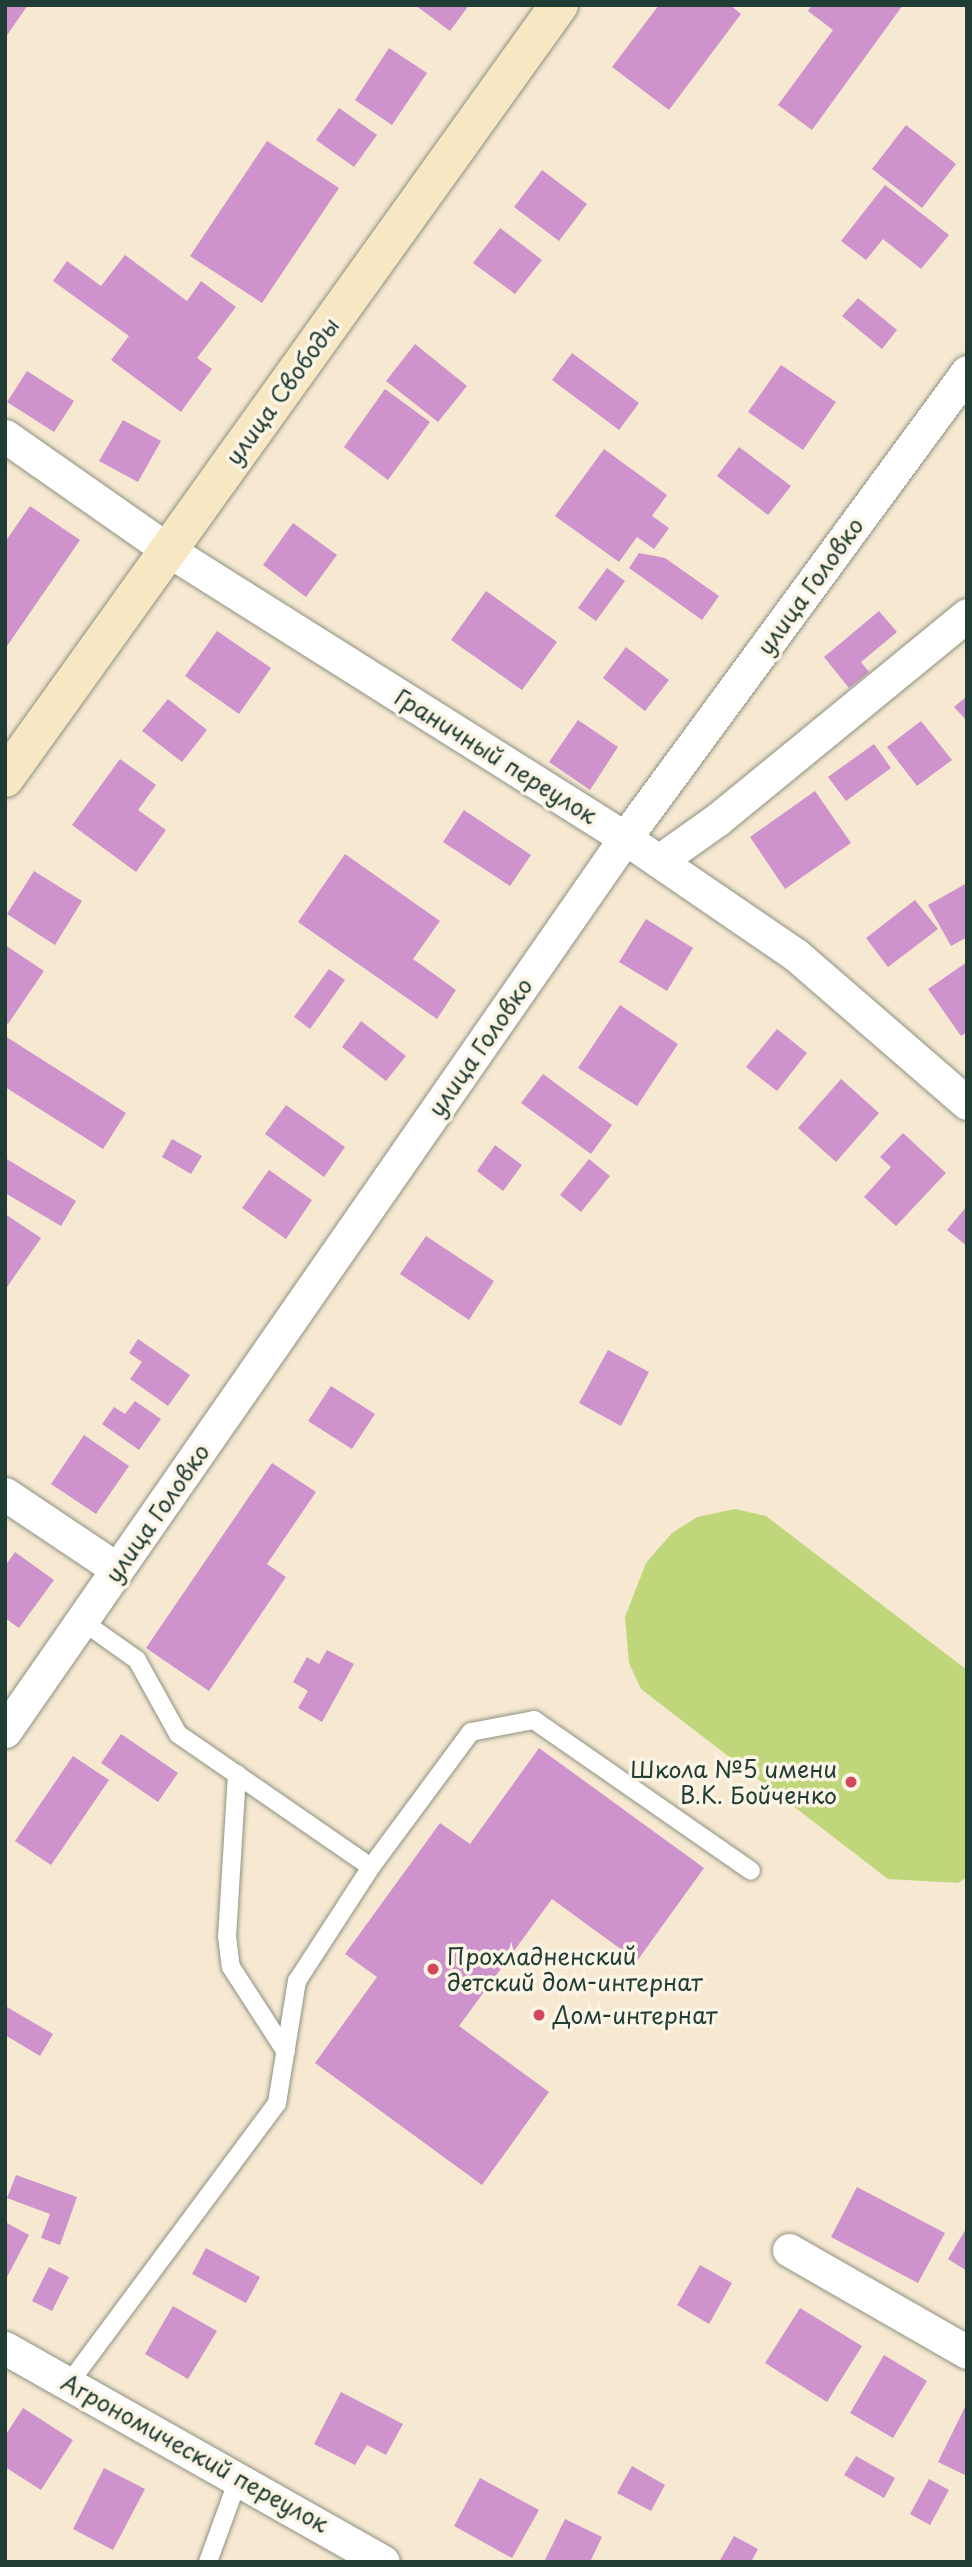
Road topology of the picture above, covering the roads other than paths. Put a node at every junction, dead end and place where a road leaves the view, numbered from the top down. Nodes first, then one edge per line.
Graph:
1 (559, 5) edge
2 (967, 372) edge
3 (5, 436) edge
4 (168, 550) junction
5 (967, 615) edge
6 (5, 778) edge
7 (625, 838) junction
8 (659, 861) junction
9 (967, 1103) edge
10 (5, 1494) edge
11 (117, 1569) junction
12 (82, 1621) junction
13 (5, 1731) edge
14 (237, 1774) junction
15 (371, 1867) junction
16 (751, 1871) dead end
17 (286, 2053) junction
18 (789, 2250) dead end
19 (5, 2348) edge
20 (967, 2353) edge
21 (70, 2382) junction
22 (239, 2477) junction
23 (208, 2562) edge
24 (383, 2562) edge

1 - 4 main road, улица Свободы
2 - 7 street, улица Головко
3 - 4 street, Граничный переулок
4 - 6 main road, улица Свободы
4 - 7 street, Граничный переулок
5 - 8 street
7 - 8 street, Граничный переулок
7 - 11 street, улица Головко
8 - 9 street, Граничный переулок
10 - 11 street
11 - 12 street, улица Головко
12 - 13 street, улица Головко
12 - 14 lane
14 - 15 lane
14 - 17 lane
15 - 16 lane
15 - 17 lane
17 - 21 lane
18 - 20 street
19 - 21 street, Агрономический переулок
21 - 22 street, Агрономический переулок
22 - 23 lane
22 - 24 street, Агрономический переулок

